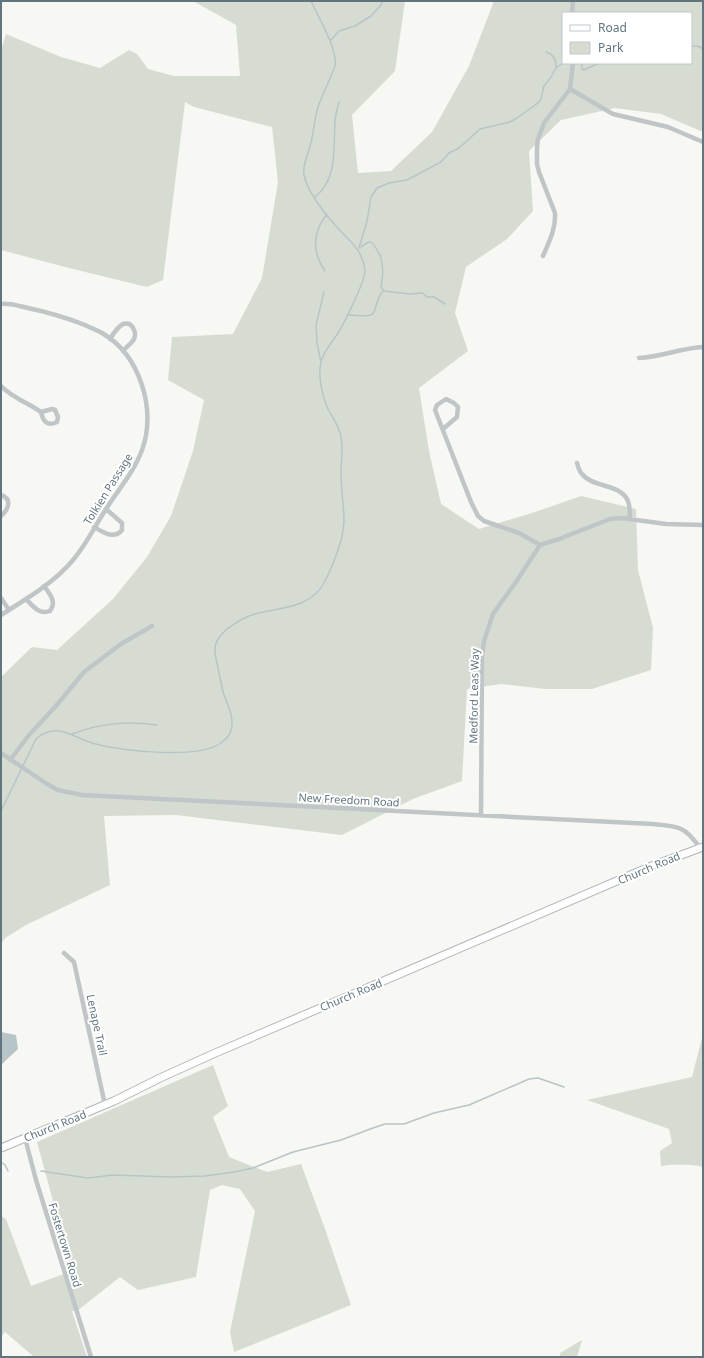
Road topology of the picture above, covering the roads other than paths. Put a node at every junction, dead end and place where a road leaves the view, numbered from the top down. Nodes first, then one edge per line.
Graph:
1 (572, 1) edge
2 (572, 12) edge
3 (573, 65) edge
4 (570, 89) junction
5 (703, 142) edge
6 (542, 256) dead end
7 (1, 304) edge
8 (110, 339) junction
9 (703, 347) edge
10 (123, 351) junction
11 (639, 358) dead end
12 (1, 386) edge
13 (41, 412) dead end
14 (443, 429) junction
15 (577, 463) dead end
16 (1, 495) edge
17 (106, 509) junction
18 (1, 516) edge
19 (630, 519) junction
20 (703, 525) edge
21 (94, 527) junction
22 (540, 545) junction
23 (44, 586) junction
24 (1, 598) edge
25 (26, 599) junction
26 (9, 610) junction
27 (1, 615) edge
28 (152, 626) dead end
29 (1, 753) edge
30 (10, 760) junction
31 (481, 816) junction
32 (701, 848) edge
33 (64, 953) dead end
34 (105, 1105) junction
35 (25, 1138) junction
36 (1, 1148) edge
37 (91, 1357) edge

1 - 2 street
3 - 4 street
4 - 5 street
4 - 6 street
7 - 8 street, Tolkien Passage
8 - 10 street, Tolkien Passage
8 - 10 street
9 - 11 street
10 - 17 street, Tolkien Passage
12 - 13 street
14 - 14 street
14 - 22 street
15 - 19 street
16 - 18 street
17 - 21 street, Tolkien Passage
17 - 21 street
19 - 20 street
19 - 22 street
21 - 23 street, Tolkien Passage
22 - 31 street, Medford Leas Way
23 - 25 street, Tolkien Passage
23 - 25 street
24 - 26 street
25 - 26 street, Tolkien Passage
26 - 27 street, Tolkien Passage
28 - 30 street
29 - 30 street, New Freedom Road
30 - 31 street, New Freedom Road
31 - 32 street, New Freedom Road
32 - 34 main road, Church Road
33 - 34 street, Lenape Trail
34 - 35 main road, Church Road
35 - 36 main road, Church Road
35 - 37 street, Fostertown Road

